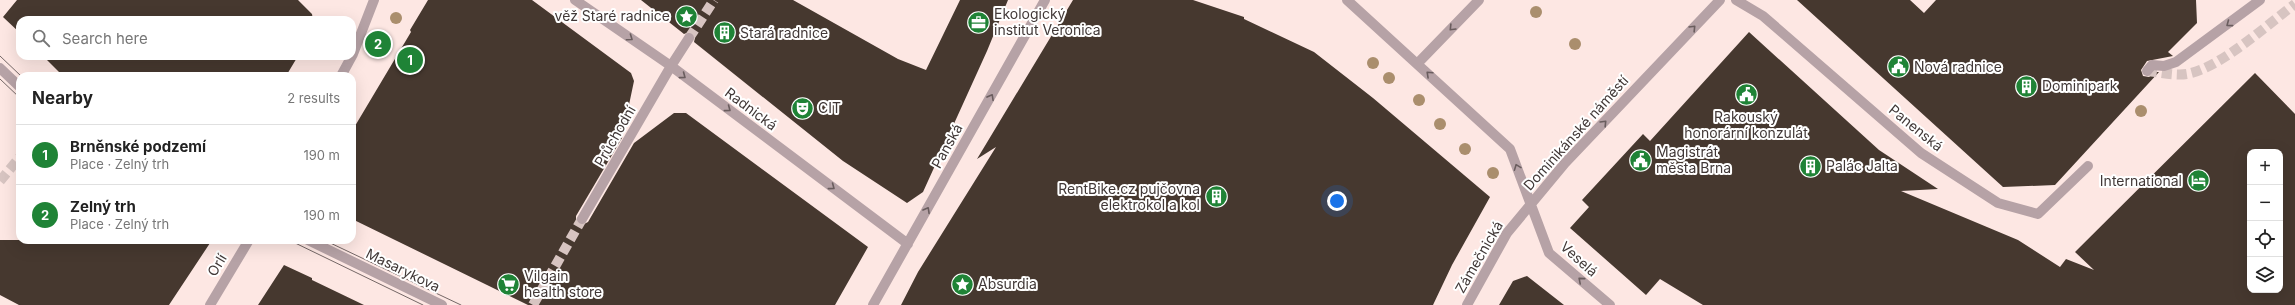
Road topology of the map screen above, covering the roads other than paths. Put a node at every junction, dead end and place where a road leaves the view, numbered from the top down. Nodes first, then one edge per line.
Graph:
1 (374, 0) edge
2 (575, 0) edge
3 (1045, 0) edge
4 (1347, 0) edge
5 (1480, 0) edge
6 (1720, 0) edge
7 (1736, 0) edge
8 (2260, 0) edge
9 (689, 38) tunnel mouth
10 (356, 46) edge
11 (350, 60) edge
12 (1418, 64) junction
13 (670, 66) junction
14 (0, 68) edge
15 (2147, 71) dead end
16 (343, 72) edge
17 (16, 83) edge
18 (2088, 166) dead end
19 (1531, 204) junction
20 (582, 218) tunnel mouth
21 (247, 244) edge
22 (316, 244) edge
23 (908, 244) junction
24 (210, 305) edge
25 (442, 305) edge
26 (873, 305) edge
27 (1467, 305) edge
28 (1610, 305) edge

1 - 10 street
2 -> 13 street, Radnická
23 -> 3 street, Panská
4 - 12 street, Dominikánské náměstí
5 -> 12 street
19 -> 6 street, Dominikánské náměstí
7 - 18 street, Panenská
8 -> 15 street
9 - 13 street, Průchodní
11 - 16 street
19 -> 12 street, Dominikánské náměstí
13 - 20 street, Průchodní
13 -> 23 street, Radnická
14 - 17 street
19 - 27 street, Zámečnická
28 -> 19 street, Veselá
21 - 24 street, Orlí
22 - 25 street, Masarykova
23 - 26 street, Panská

